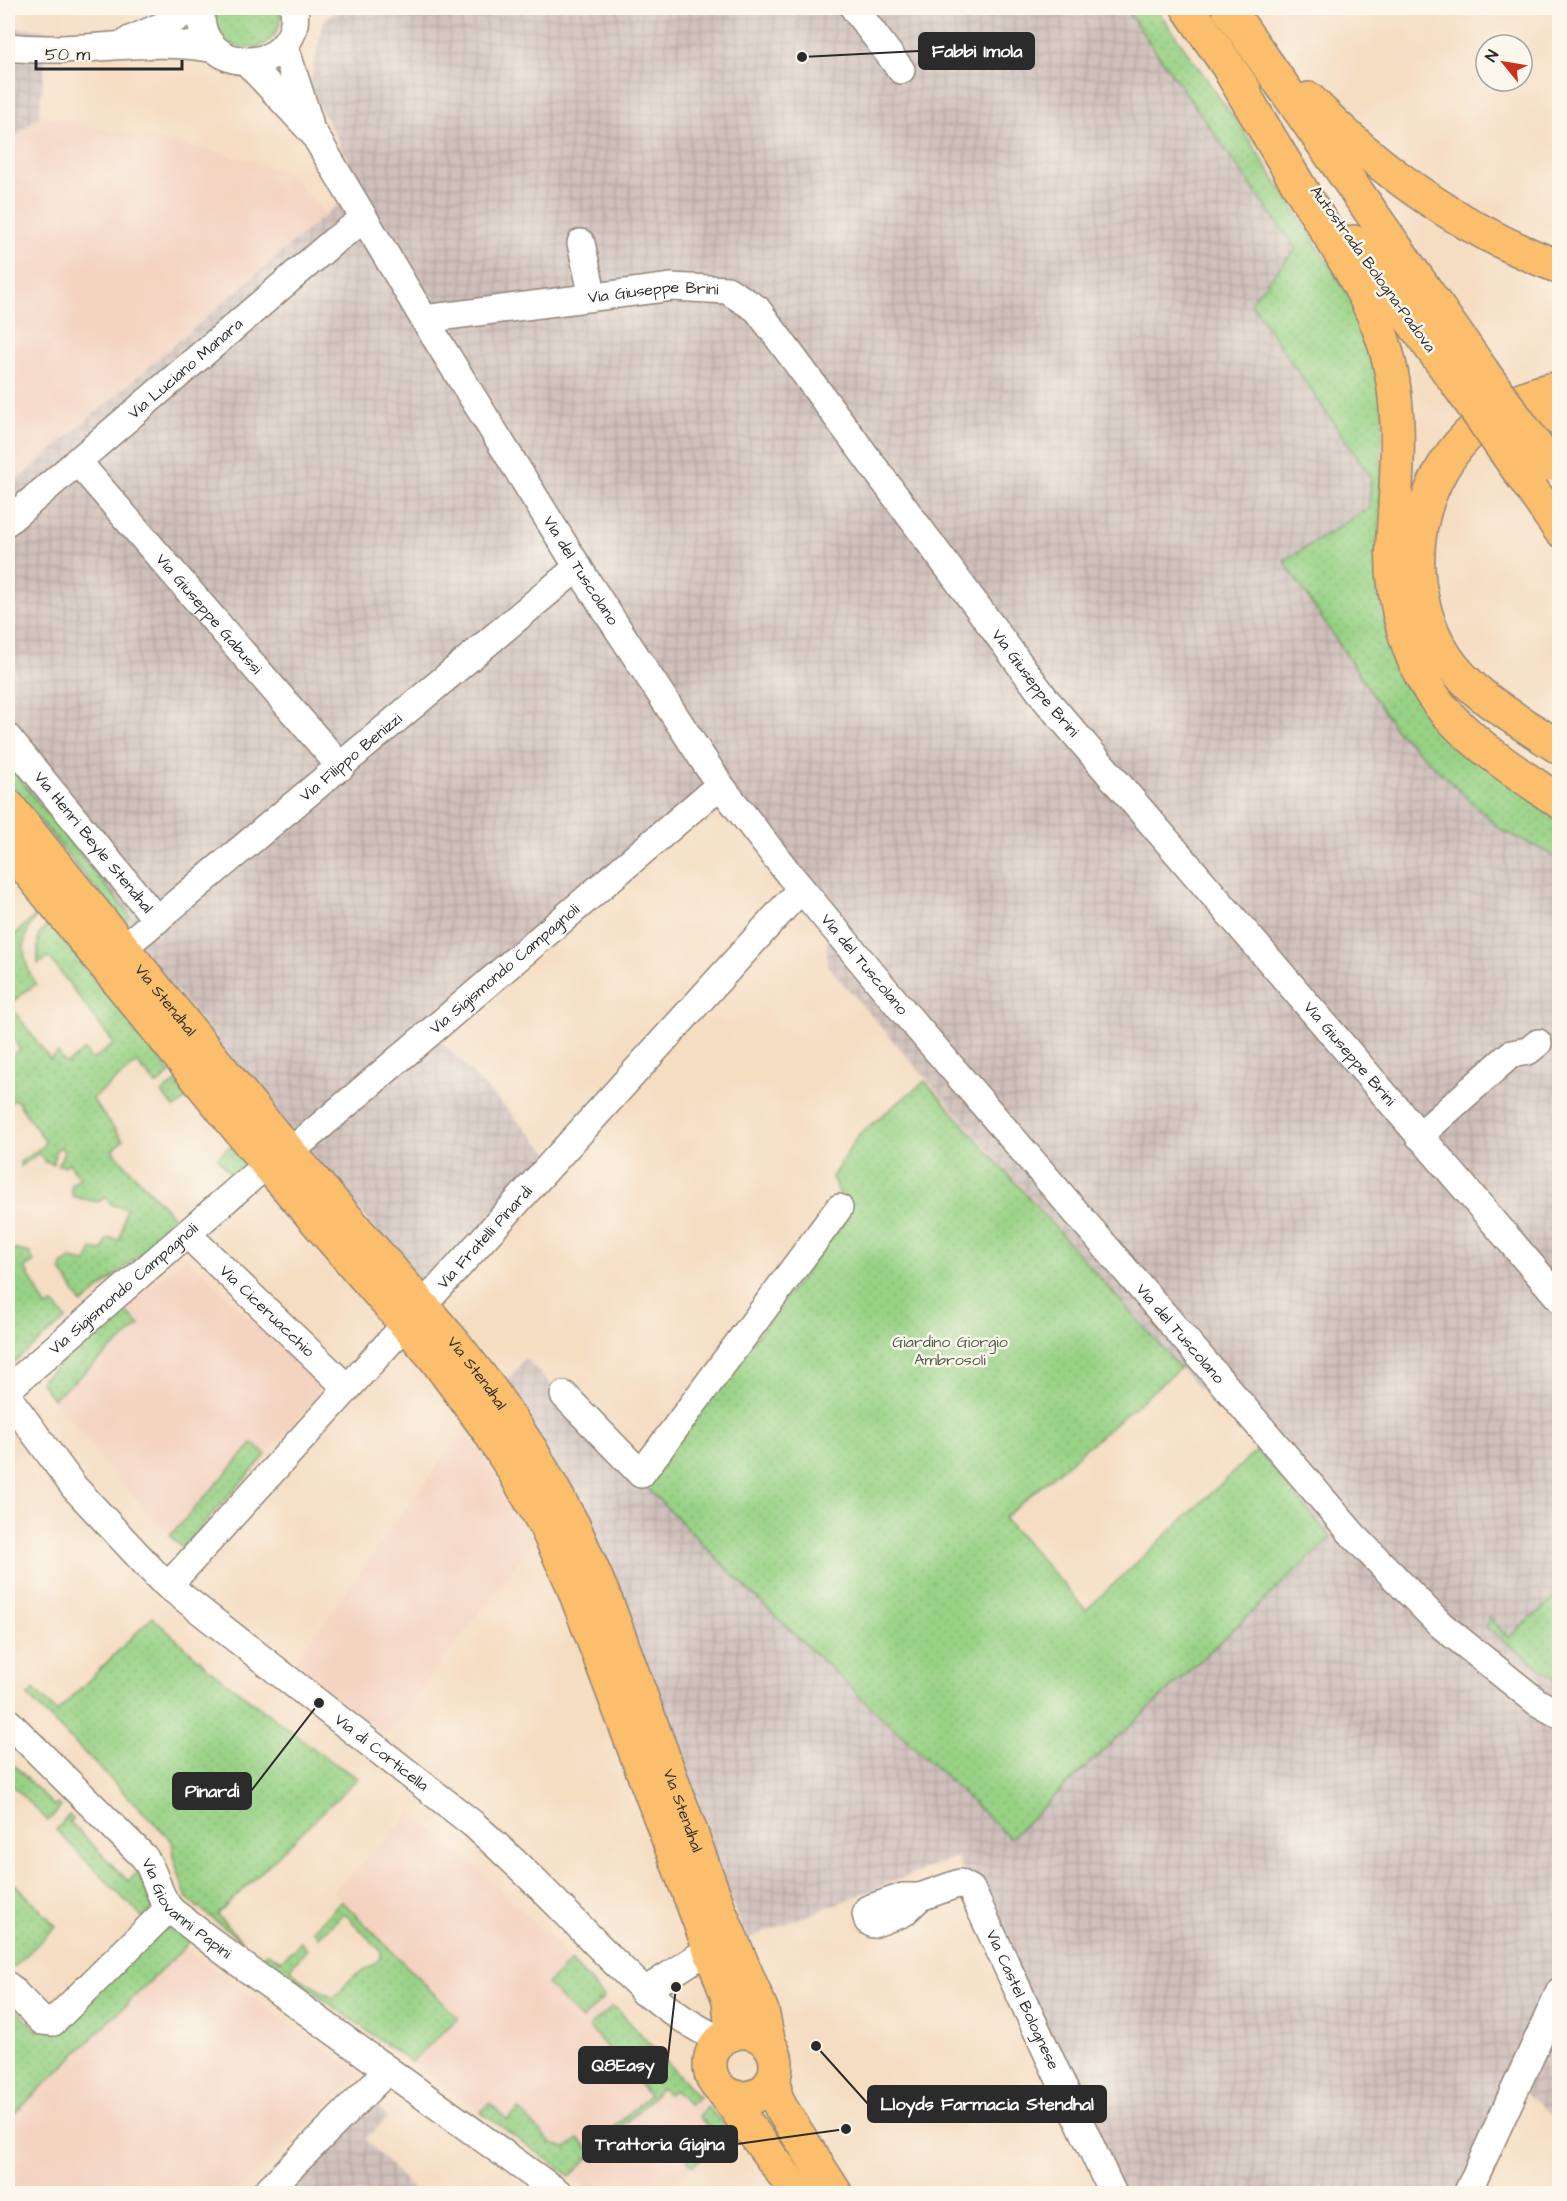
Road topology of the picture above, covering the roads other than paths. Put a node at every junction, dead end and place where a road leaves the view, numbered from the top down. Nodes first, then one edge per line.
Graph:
1 (192, 8) edge
2 (201, 8) edge
3 (854, 8) edge
4 (1188, 8) edge
5 (1229, 8) edge
6 (296, 9) edge
7 (284, 45) junction
8 (8, 47) edge
9 (112, 47) junction
10 (215, 49) junction
11 (247, 62) junction
12 (901, 70) dead end
13 (1231, 72) junction
14 (314, 134) junction
15 (364, 219) junction
16 (581, 243) dead end
17 (1560, 267) edge
18 (593, 297) junction
19 (423, 319) junction
20 (1471, 379) junction
21 (1560, 388) edge
22 (1560, 413) edge
23 (77, 460) junction
24 (1544, 474) edge
25 (8, 521) edge
26 (1560, 530) edge
27 (578, 567) junction
28 (1560, 723) edge
29 (8, 738) edge
30 (1560, 748) edge
31 (341, 767) junction
32 (720, 785) junction
33 (1560, 802) edge
34 (8, 806) edge
35 (8, 846) edge
36 (801, 889) junction
37 (157, 920) junction
38 (123, 948) junction
39 (1538, 1043) dead end
40 (1419, 1136) junction
41 (278, 1158) junction
42 (839, 1208) dead end
43 (187, 1234) junction
44 (1560, 1299) edge
45 (414, 1315) junction
46 (347, 1388) junction
47 (8, 1389) edge
48 (564, 1395) dead end
49 (8, 1397) edge
50 (168, 1586) junction
51 (1548, 1708) edge
52 (8, 1722) edge
53 (1560, 1731) edge
54 (920, 1897) dead end
55 (169, 1908) junction
56 (710, 1949) junction
57 (8, 1986) edge
58 (650, 1987) junction
59 (1560, 1991) edge
60 (706, 2030) junction
61 (769, 2044) junction
62 (388, 2070) junction
63 (774, 2078) junction
64 (723, 2091) junction
65 (545, 2189) edge
66 (264, 2193) edge
67 (798, 2193) edge
68 (836, 2193) edge
69 (1113, 2193) edge
70 (1467, 2193) edge

1 - 9 street
2 - 10 street
3 - 12 street
4 - 13 main road, Autostrada Bologna-Padova
5 - 17 main road
5 - 20 main road, Autostrada Bologna-Padova
6 - 7 street
7 - 11 street
7 - 14 street
8 - 9 street
9 - 10 street
10 - 11 street
11 - 14 street
13 - 20 main road, Autostrada Bologna-Padova
13 - 33 main road
14 - 15 street, Via del Tuscolano
15 - 19 street, Via del Tuscolano
15 - 23 street, Via Luciano Manara
16 - 18 street
18 - 19 street, Via Giuseppe Brini
18 - 40 street, Via Giuseppe Brini
19 - 27 street, Via del Tuscolano
20 - 24 main road, Autostrada Bologna-Padova, bridge
21 - 30 main road
22 - 28 main road
23 - 25 street, Via Luciano Manara
23 - 31 street, Via Giuseppe Gabussi
24 - 26 main road, Autostrada Bologna-Padova
27 - 31 street, Via Filippo Benizzi
27 - 32 street, Via del Tuscolano
29 - 37 street, Via Henri Beyle Stendhal
31 - 37 street, Via Filippo Benizzi
32 - 36 street, Via del Tuscolano
32 - 41 street, Via Sigismondo Campagnoli
34 - 38 main road, Via Stendhal
35 - 41 main road, Via Stendhal
36 - 45 street, Via Fratelli Pinardi
36 - 51 street, Via del Tuscolano
37 - 38 street, Via Filippo Benizzi
38 - 41 main road, Via Stendhal
39 - 40 street
40 - 44 street, Via Giuseppe Brini
41 - 43 street, Via Sigismondo Campagnoli
41 - 45 main road, Via Stendhal
42 - 48 street
43 - 46 street, Via Ciceruacchio
43 - 47 street, Via Sigismondo Campagnoli
45 - 46 street, Via Fratelli Pinardi
45 - 56 main road, Via Stendhal
45 - 61 main road, Via Stendhal
46 - 50 street, Via Fratelli Pinardi
49 - 50 street, Via di Corticella
50 - 58 street, Via di Corticella
51 - 53 street, Via del Tuscolano
52 - 55 street, Via Giovanni Papini
54 - 69 street, Via Castel Bolognese
55 - 57 street
55 - 62 street, Via Giovanni Papini
56 - 58 street
56 - 60 main road, Via Stendhal
58 - 60 street, Via di Corticella
59 - 70 street
60 - 61 main road
60 - 64 main road
61 - 63 main road
62 - 65 street, Via Giovanni Papini
62 - 66 street
63 - 64 main road
63 - 68 main road
64 - 67 main road

